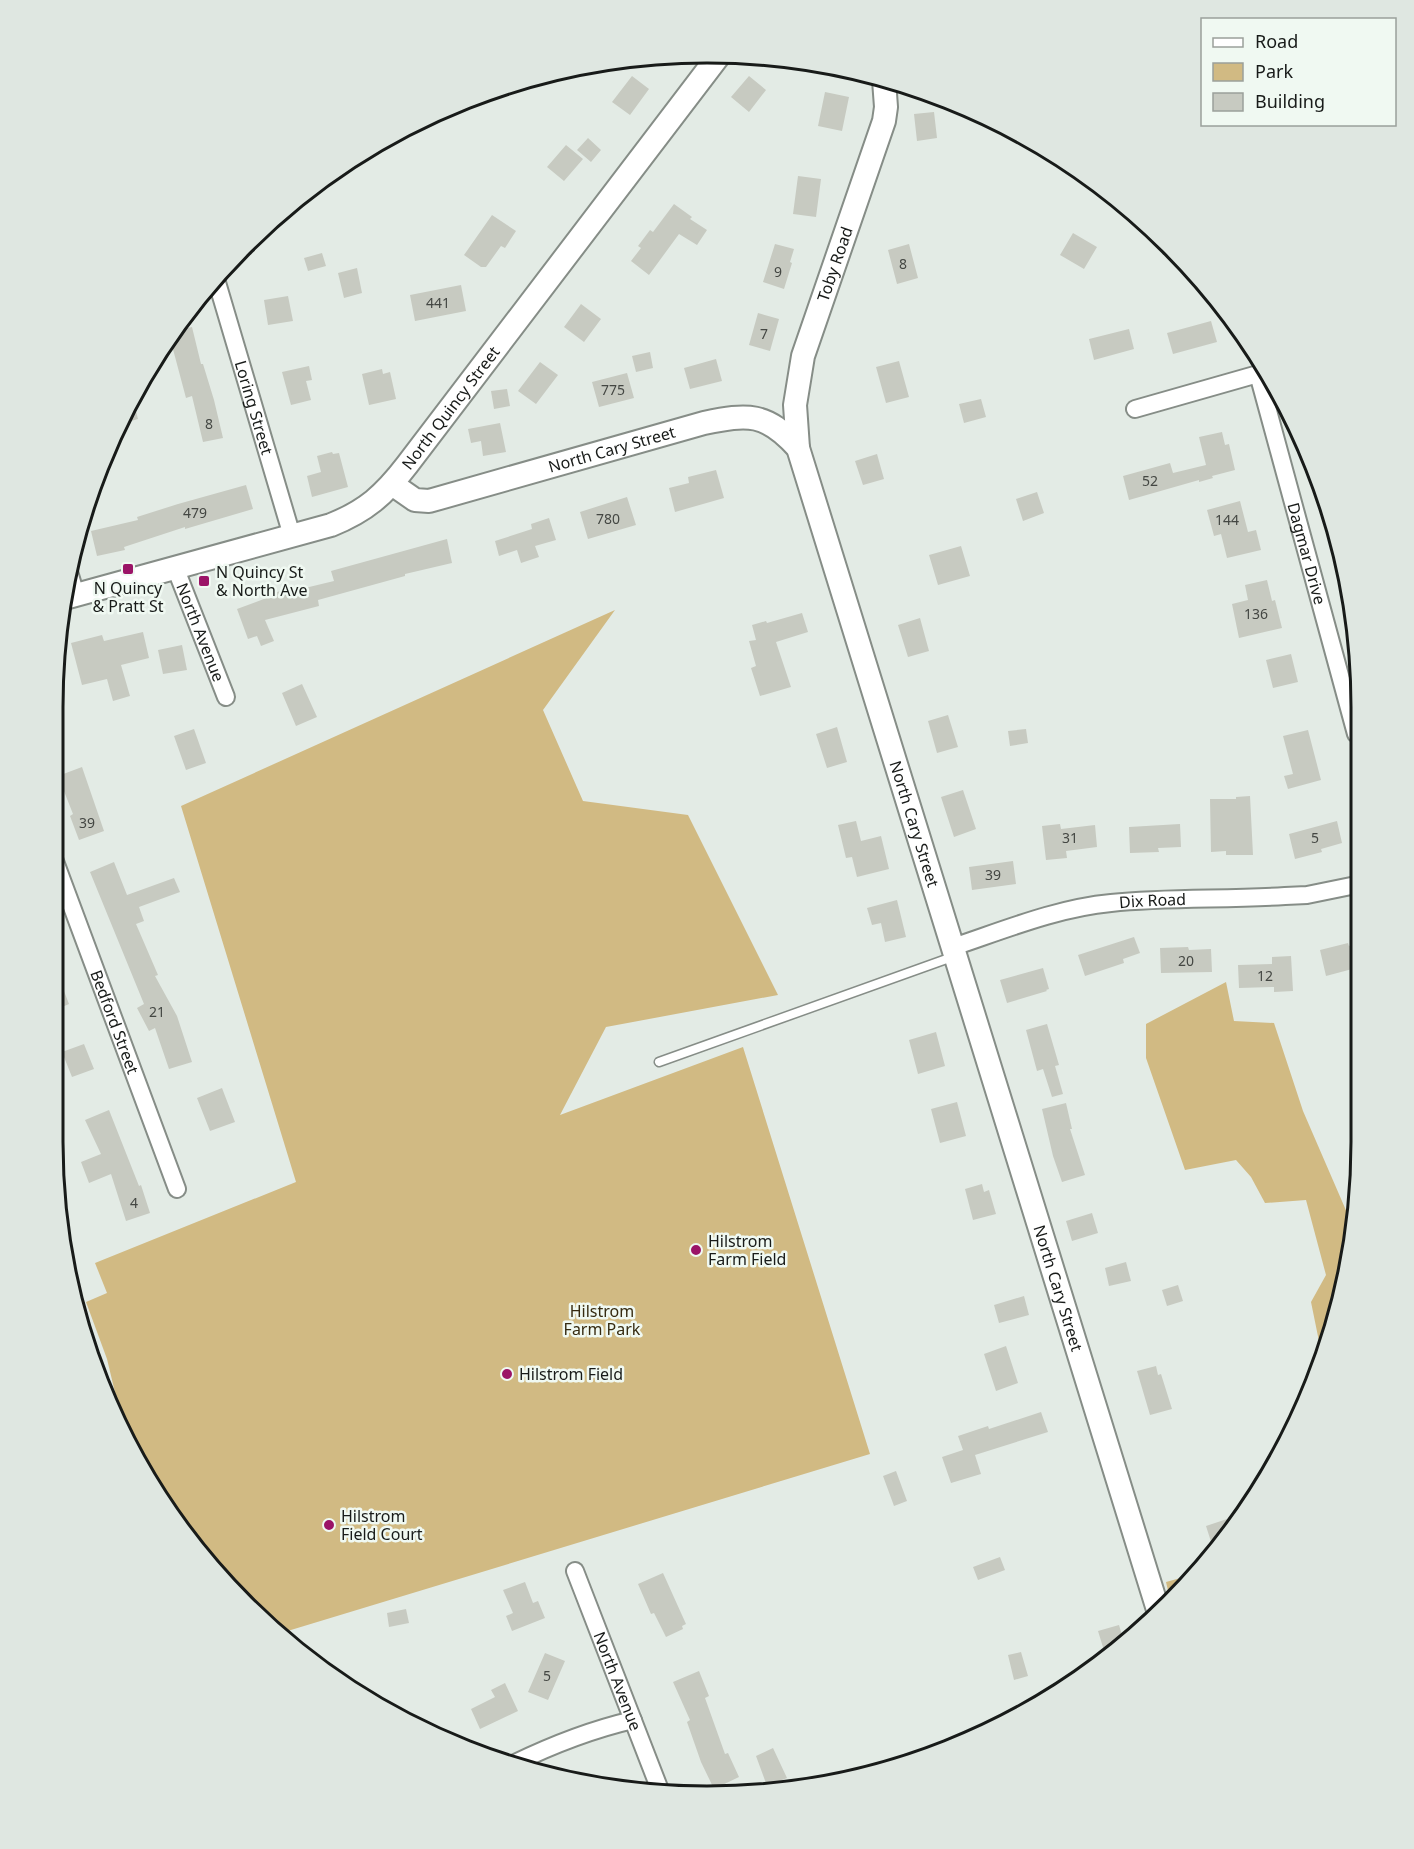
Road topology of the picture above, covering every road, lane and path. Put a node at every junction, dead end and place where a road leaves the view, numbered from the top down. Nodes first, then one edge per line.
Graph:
1 (713, 63) edge
2 (884, 88) edge
3 (218, 288) edge
4 (1258, 374) edge
5 (1265, 385) edge
6 (1134, 409) dead end
7 (798, 448) junction
8 (392, 484) junction
9 (291, 536) junction
10 (176, 567) junction
11 (73, 595) edge
12 (226, 697) dead end
13 (1351, 715) edge
14 (63, 883) edge
15 (1351, 886) edge
16 (954, 951) junction
17 (659, 1062) dead end
18 (177, 1189) dead end
19 (575, 1571) dead end
20 (1157, 1602) edge
21 (633, 1720) junction
22 (523, 1759) edge
23 (658, 1784) edge

1 - 8 main road, North Quincy Street
2 - 7 main road, Toby Road
3 - 9 street, Loring Street
4 - 6 street
5 - 13 street, Dagmar Drive
7 - 8 main road, North Cary Street
7 - 16 main road, North Cary Street
8 - 9 main road, North Quincy Street
9 - 10 main road, North Quincy Street
10 - 11 main road, North Quincy Street
10 - 12 street, North Avenue
14 - 18 street, Bedford Street
15 - 16 street, Dix Road
16 - 17 lane
16 - 20 main road, North Cary Street
19 - 21 street, North Avenue
21 - 22 street
21 - 23 street, North Avenue

